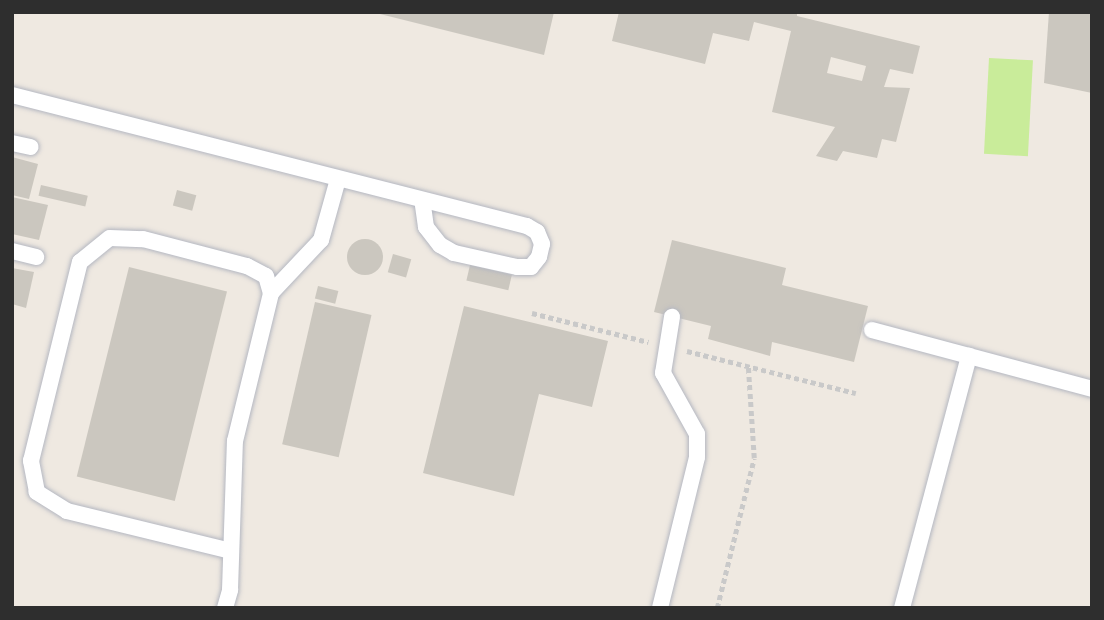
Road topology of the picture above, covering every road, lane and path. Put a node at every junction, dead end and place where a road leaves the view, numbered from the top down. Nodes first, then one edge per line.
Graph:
1 (12, 95) edge
2 (12, 142) edge
3 (31, 147) dead end
4 (338, 179) junction
5 (422, 200) junction
6 (12, 251) edge
7 (36, 257) dead end
8 (271, 293) junction
9 (532, 313) dead end
10 (672, 317) dead end
11 (872, 330) dead end
12 (667, 346) junction
13 (970, 356) junction
14 (748, 366) junction
15 (1092, 389) edge
16 (856, 393) dead end
17 (231, 551) junction
18 (225, 608) edge
19 (660, 608) edge
20 (717, 608) edge
21 (902, 608) edge

1 - 4 lane
2 - 3 lane
4 - 5 lane
4 - 8 lane
5 - 5 lane
6 - 7 lane
8 - 17 lane
8 - 17 lane
9 - 12 path
10 - 12 lane
11 - 13 lane
12 - 14 path
12 - 19 lane
13 - 15 lane
13 - 21 lane
14 - 16 path
14 - 20 path
17 - 18 lane

